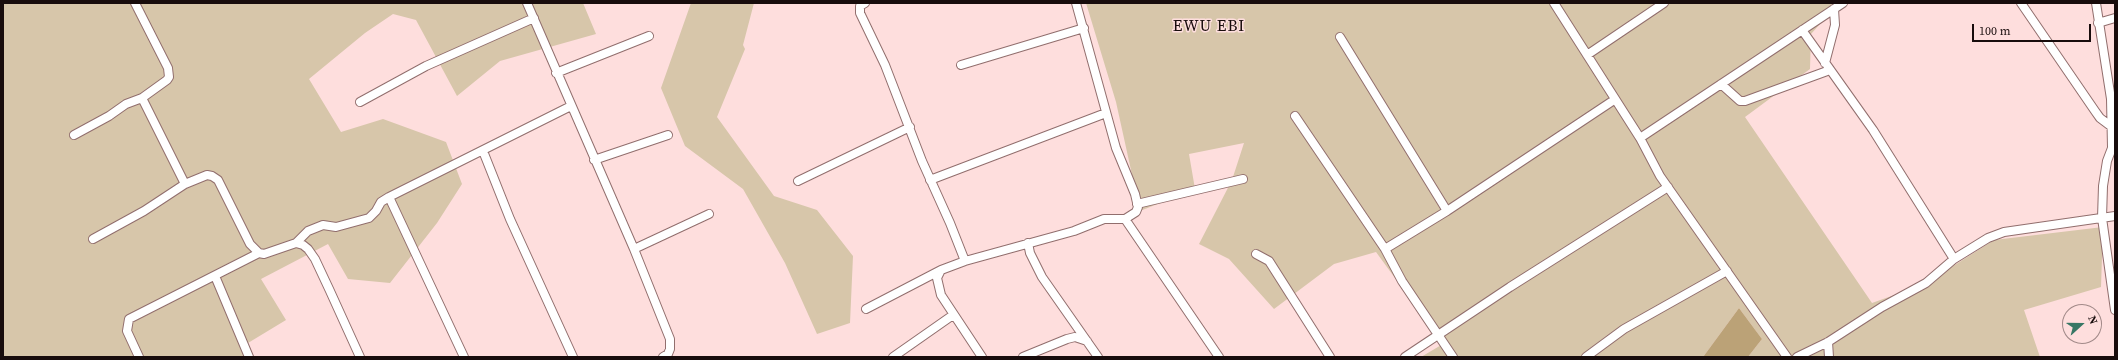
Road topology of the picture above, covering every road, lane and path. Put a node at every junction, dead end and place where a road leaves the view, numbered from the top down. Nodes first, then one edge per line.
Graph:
1 (134, 3) edge
2 (527, 3) edge
3 (865, 3) edge
4 (1076, 3) edge
5 (1554, 3) edge
6 (1664, 3) edge
7 (1843, 3) edge
8 (2021, 3) edge
9 (2096, 3) edge
10 (1834, 9) junction
11 (534, 18) junction
12 (2115, 18) edge
13 (2098, 23) junction
14 (1084, 28) junction
15 (1802, 30) junction
16 (649, 36) dead end
17 (1340, 37) dead end
18 (1587, 55) junction
19 (1825, 62) junction
20 (960, 65) dead end
21 (1830, 70) junction
22 (556, 72) junction
23 (1722, 84) junction
24 (142, 98) junction
25 (1614, 100) junction
26 (360, 102) dead end
27 (571, 106) junction
28 (1106, 113) junction
29 (2113, 114) edge
30 (1295, 116) dead end
31 (910, 127) junction
32 (2112, 127) junction
33 (74, 135) dead end
34 (668, 135) dead end
35 (1640, 138) junction
36 (483, 151) junction
37 (594, 160) junction
38 (930, 180) junction
39 (1243, 180) dead end
40 (798, 181) dead end
41 (185, 184) junction
42 (1668, 187) junction
43 (389, 197) junction
44 (1137, 204) junction
45 (1447, 211) junction
46 (709, 214) dead end
47 (2115, 216) edge
48 (2102, 218) junction
49 (1125, 219) junction
50 (93, 239) dead end
51 (296, 243) junction
52 (1028, 243) junction
53 (634, 249) junction
54 (1385, 249) junction
55 (258, 253) junction
56 (1256, 254) dead end
57 (1954, 259) junction
58 (965, 261) junction
59 (941, 270) junction
60 (1727, 271) junction
61 (215, 276) junction
62 (866, 309) dead end
63 (2115, 310) edge
64 (953, 314) junction
65 (1438, 335) junction
66 (1087, 342) junction
67 (1828, 342) junction
68 (139, 357) edge
69 (249, 357) edge
70 (360, 357) edge
71 (464, 357) edge
72 (573, 357) edge
73 (663, 357) edge
74 (893, 357) edge
75 (982, 357) edge
76 (1023, 357) edge
77 (1098, 357) edge
78 (1219, 357) edge
79 (1330, 357) edge
80 (1405, 357) edge
81 (1453, 357) edge
82 (1586, 357) edge
83 (1787, 357) edge
84 (1797, 357) edge
85 (1829, 357) edge

1 - 24 street
2 - 11 street
3 - 31 street
4 - 14 street
5 - 18 street
6 - 18 street
7 - 10 street
8 - 32 street
9 - 13 street
10 - 15 street
10 - 19 street
11 - 22 street
11 - 26 street
12 - 13 street
13 - 29 street
14 - 20 street
14 - 28 street
15 - 19 street
15 - 23 street
16 - 22 street
17 - 45 street
18 - 25 street
19 - 21 street
21 - 23 street
21 - 57 street
22 - 27 street
23 - 35 street
24 - 33 street
24 - 41 street
25 - 35 street
25 - 45 street
27 - 36 street
27 - 37 street
28 - 38 street
28 - 44 street
29 - 32 street
30 - 54 street
31 - 38 street
31 - 40 street
32 - 48 street
34 - 37 street
35 - 42 street
36 - 43 street
36 - 72 street
37 - 53 street
38 - 58 street
39 - 44 street
41 - 50 street
41 - 55 street
42 - 60 street
42 - 65 street
43 - 51 street
43 - 71 street
44 - 49 street
45 - 54 street
46 - 53 street
47 - 48 street
48 - 57 street
48 - 63 street
49 - 52 street
49 - 78 street
51 - 55 street
51 - 70 street
52 - 58 street
52 - 66 street
53 - 73 street
54 - 65 street
55 - 61 street
56 - 79 street
57 - 67 street
58 - 59 street
59 - 62 street
59 - 64 street
60 - 82 street
60 - 83 street
61 - 68 street
61 - 69 street
64 - 74 street
64 - 75 street
65 - 80 street
65 - 81 street
66 - 76 street
66 - 77 street
67 - 84 street
67 - 85 street

